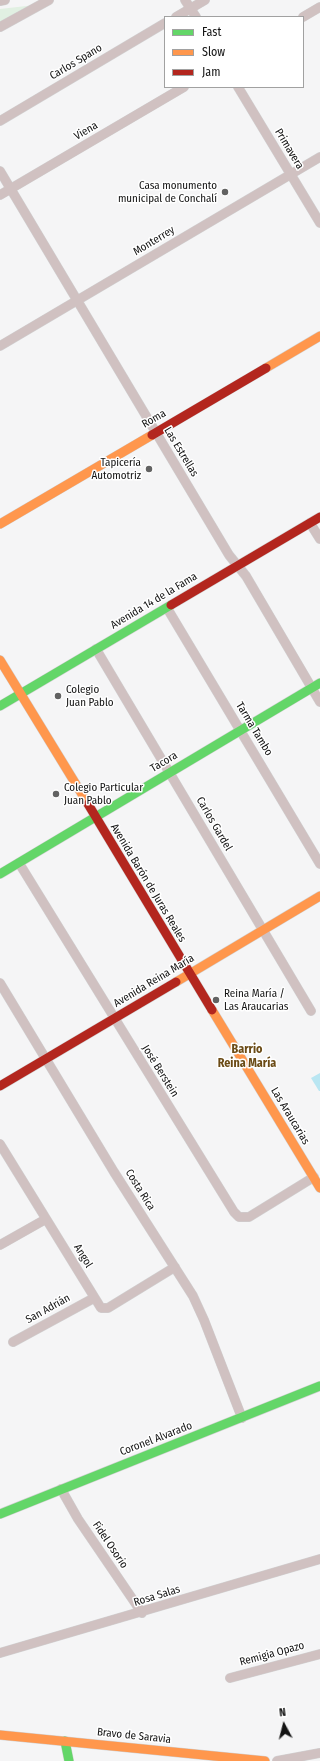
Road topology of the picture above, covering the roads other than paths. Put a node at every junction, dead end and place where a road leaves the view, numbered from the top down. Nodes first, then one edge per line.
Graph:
1 (5, 0) edge
2 (49, 0) edge
3 (185, 0) edge
4 (205, 0) edge
5 (0, 1) edge
6 (320, 7) edge
7 (190, 8) junction
8 (178, 16) edge
9 (195, 16) edge
10 (304, 16) edge
11 (164, 25) edge
12 (0, 26) edge
13 (182, 88) edge
14 (239, 88) edge
15 (0, 121) edge
16 (320, 157) edge
17 (0, 171) edge
18 (290, 174) junction
19 (10, 189) junction
20 (0, 195) edge
21 (320, 223) edge
22 (77, 300) junction
23 (320, 336) edge
24 (0, 346) edge
25 (155, 432) junction
26 (320, 517) edge
27 (310, 523) junction
28 (0, 524) edge
29 (320, 539) edge
30 (238, 566) junction
31 (167, 608) junction
32 (96, 649) junction
33 (0, 660) edge
34 (316, 686) edge
35 (20, 694) junction
36 (320, 702) edge
37 (0, 706) edge
38 (241, 730) junction
39 (170, 773) junction
40 (95, 818) junction
41 (19, 863) junction
42 (320, 864) edge
43 (0, 874) edge
44 (320, 896) edge
45 (263, 930) junction
46 (189, 974) junction
47 (0, 983) edge
48 (311, 1011) dead end
49 (114, 1018) junction
50 (46, 1058) junction
51 (0, 1086) edge
52 (0, 1144) edge
53 (314, 1177) junction
54 (320, 1188) edge
55 (46, 1219) junction
56 (0, 1245) edge
57 (175, 1267) junction
58 (94, 1298) junction
59 (13, 1342) dead end
60 (320, 1386) edge
61 (242, 1418) junction
62 (61, 1489) junction
63 (0, 1514) edge
64 (320, 1559) edge
65 (142, 1613) junction
66 (0, 1653) edge
67 (320, 1654) edge
68 (230, 1678) dead end
69 (0, 1735) edge
70 (65, 1741) junction
71 (320, 1753) edge
72 (69, 1761) edge
73 (265, 1761) edge
74 (277, 1761) edge

1 - 5 street
2 - 12 street
3 - 7 street
4 - 7 street
6 - 10 street
7 - 8 street
7 - 9 street
11 - 15 street, Carlos Spano
13 - 19 street, Viena
14 - 18 street, Primavera
16 - 18 street, Monterrey
17 - 19 street, Las Estrellas
18 - 21 street, Primavera
18 - 22 street, Monterrey
19 - 20 street, Viena
19 - 22 street, Las Estrellas
22 - 24 street, Monterrey
22 - 25 street, Las Estrellas
23 - 25 street, Roma
25 - 28 street, Roma
25 - 30 street, Las Estrellas
26 - 27 street, Avenida 14 de la Fama
27 - 29 street
27 - 30 street, Avenida 14 de la Fama
30 - 31 street, Avenida 14 de la Fama
30 - 34 street, Las Estrellas
31 - 32 street, Avenida 14 de la Fama
31 - 38 street, Tarma Tambo
32 - 35 street, Avenida 14 de la Fama
32 - 39 street, Carlos Gardel
33 - 35 street, Avenida Barón de Juras Reales
34 - 36 street, Las Estrellas
34 - 38 street, Tacora
35 - 37 street, Avenida 14 de la Fama
35 - 40 street, Avenida Barón de Juras Reales
38 - 39 street, Tacora
38 - 42 street, Tarma Tambo
39 - 40 street, Tacora
39 - 45 street, Carlos Gardel
40 - 41 street, Tacora
40 - 46 street, Avenida Barón de Juras Reales
41 - 43 street, Tacora
41 - 49 street, José Berstein
44 - 45 street, Avenida Reina María
45 - 46 street, Avenida Reina María
45 - 48 street, Carlos Gardel
46 - 49 street, Avenida Reina María
46 - 53 street, Las Araucarias
47 - 50 street, Costa Rica
49 - 50 street, Avenida Reina María
49 - 53 street, José Berstein
50 - 51 street, Avenida Reina María
50 - 57 street, Costa Rica
52 - 55 street, Angol
53 - 54 street, Las Araucarias
55 - 56 street
55 - 58 street, Angol
57 - 58 street, Angol
57 - 61 street, Costa Rica
58 - 59 street, San Adrián
60 - 61 street, Coronel Alvarado
61 - 62 street, Coronel Alvarado
62 - 63 street, Coronel Alvarado
62 - 65 street, Fidel Osorio
64 - 65 street, Rosa Salas
65 - 66 street, Rosa Salas
67 - 68 street, Remigia Opazo
69 - 70 street, Bravo de Saravia
70 - 72 street
70 - 73 street, Bravo de Saravia
71 - 74 street

